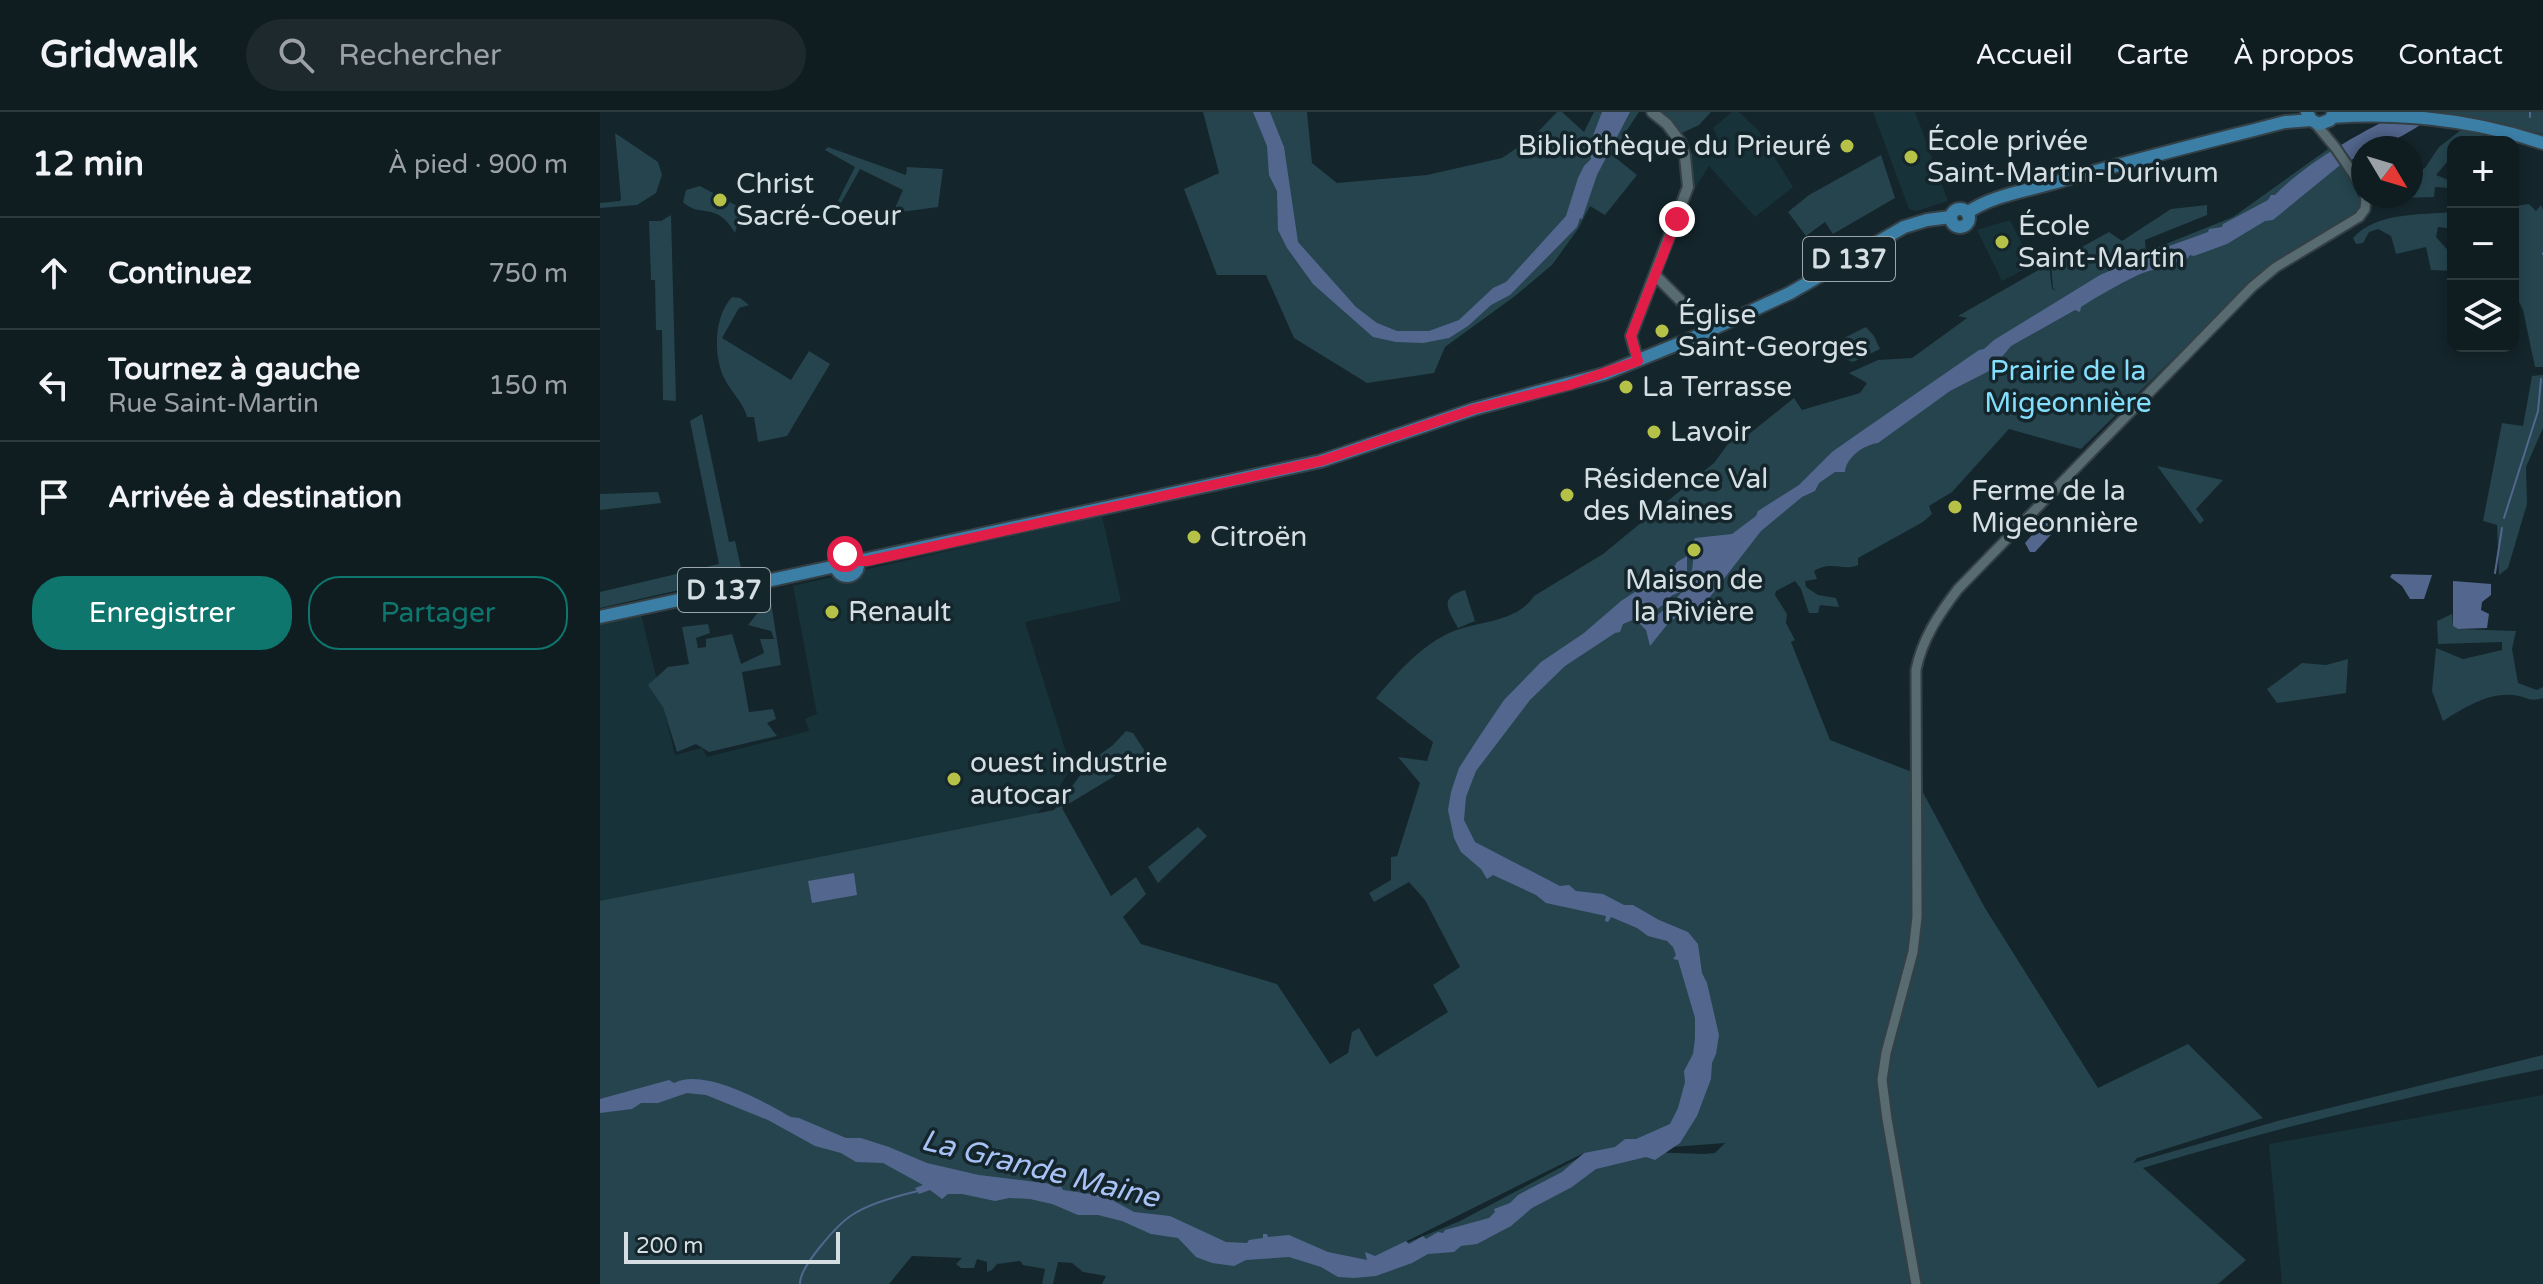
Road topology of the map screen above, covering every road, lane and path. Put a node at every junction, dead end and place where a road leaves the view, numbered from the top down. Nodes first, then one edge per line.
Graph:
1 (1652, 112) edge
2 (2325, 116) edge
3 (2543, 143) edge
4 (2351, 170) edge
5 (2364, 208) edge
6 (1655, 275) junction
7 (1704, 333) junction
8 (1638, 361) junction
9 (600, 617) edge
10 (1916, 1284) edge

1 - 6 main road
2 - 3 main road
2 - 4 street
2 - 7 main road, D 137
5 - 10 street
6 - 7 main road
6 - 8 main road
7 - 8 main road, D 137
8 - 9 main road, D 137

